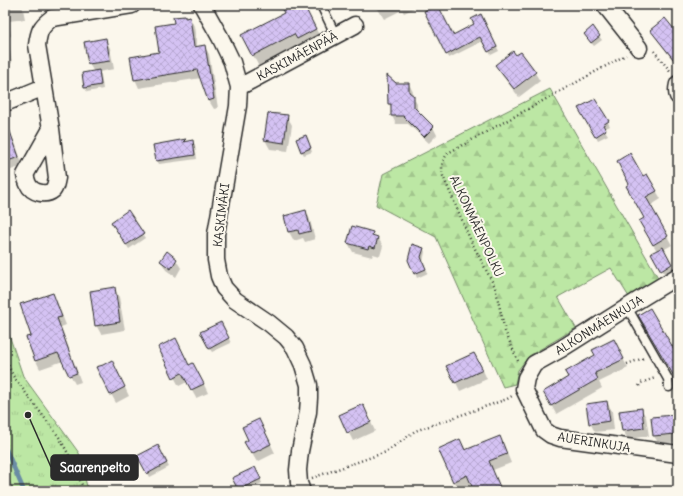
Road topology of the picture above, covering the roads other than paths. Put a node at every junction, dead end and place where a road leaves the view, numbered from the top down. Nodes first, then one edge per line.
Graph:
1 (132, 5) edge
2 (202, 5) edge
3 (321, 5) edge
4 (605, 5) edge
5 (355, 26) dead end
6 (336, 36) junction
7 (639, 48) road end
8 (44, 87) junction
9 (239, 87) junction
10 (5, 104) edge
11 (51, 129) dead end
12 (678, 276) edge
13 (627, 307) junction
14 (525, 383) joint
15 (669, 387) dead end
16 (678, 454) edge
17 (300, 487) edge

1 - 8 street
2 - 9 street, KASKIMÄKI
3 - 6 lane
4 - 7 street
5 - 6 street, KASKIMÄENPÄÄ
6 - 9 street, KASKIMÄENPÄÄ
8 - 10 street
8 - 11 street
9 - 17 street, KASKIMÄKI
12 - 13 street, ALKONMÄENKUJA
13 - 14 street, ALKONMÄENKUJA
13 - 15 lane
14 - 16 street, AUERINKUJA

